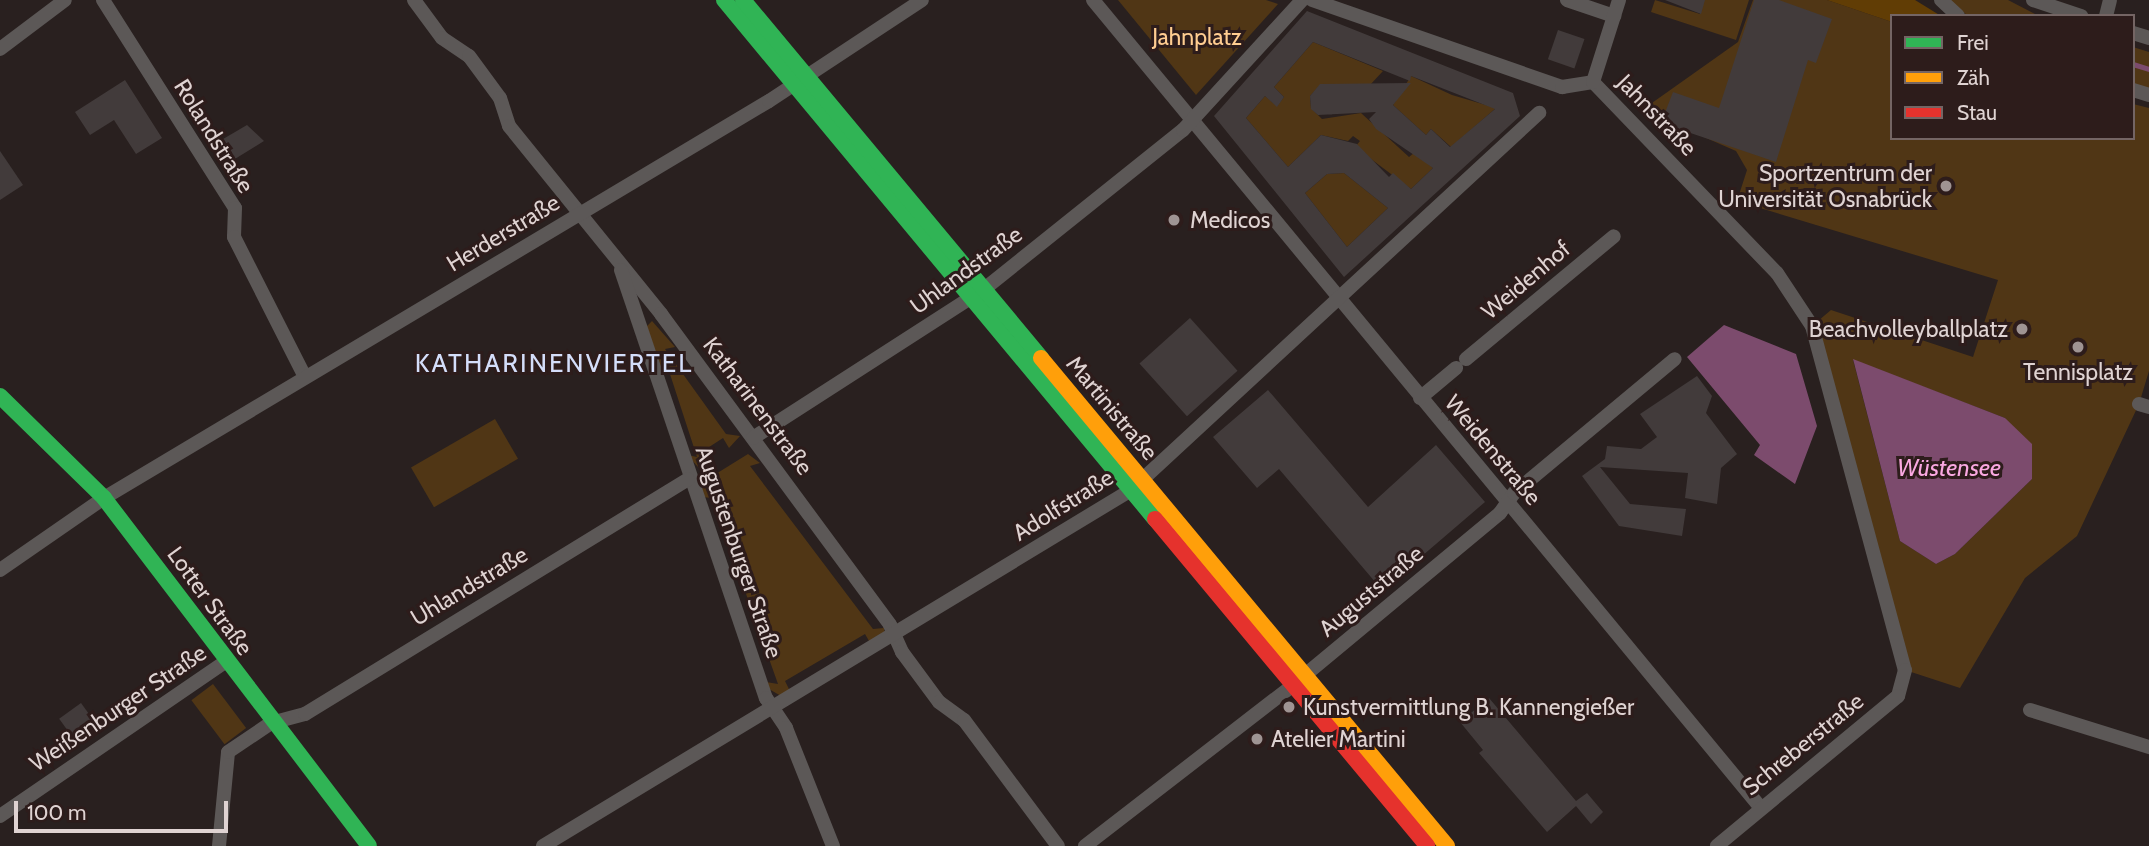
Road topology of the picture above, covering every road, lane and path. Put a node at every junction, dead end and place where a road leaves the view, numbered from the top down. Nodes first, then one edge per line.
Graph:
1 (65, 0) edge
2 (103, 0) edge
3 (414, 0) edge
4 (724, 0) edge
5 (743, 0) edge
6 (922, 0) edge
7 (1093, 0) edge
8 (1302, 0) edge
9 (1312, 0) edge
10 (1567, 0) edge
11 (1619, 0) edge
12 (1941, 0) edge
13 (2033, 0) edge
14 (1956, 14) edge
15 (2075, 14) edge
16 (1614, 16) junction
17 (0, 49) edge
18 (799, 79) junction
19 (1593, 82) junction
20 (1539, 113) dead end
21 (1192, 119) junction
22 (578, 215) junction
23 (1614, 236) dead end
24 (620, 265) junction
25 (977, 294) junction
26 (1339, 300) junction
27 (661, 314) junction
28 (639, 326) junction
29 (1675, 359) dead end
30 (304, 377) junction
31 (0, 396) edge
32 (1420, 398) junction
33 (753, 438) junction
34 (688, 480) junction
35 (1137, 486) junction
36 (104, 498) junction
37 (1509, 505) junction
38 (0, 570) edge
39 (894, 636) junction
40 (226, 662) junction
41 (1905, 670) joint
42 (1299, 680) junction
43 (774, 709) junction
44 (2030, 710) dead end
45 (271, 723) junction
46 (2149, 747) edge
47 (1760, 808) junction
48 (0, 816) edge
49 (219, 846) edge
50 (369, 846) edge
51 (543, 846) edge
52 (833, 846) edge
53 (1058, 846) edge
54 (1085, 846) edge
55 (1427, 846) edge
56 (1447, 846) edge
57 (1717, 846) edge

1 - 17 street
2 - 30 street, Rolandstraße
3 - 22 street, Katharinenstraße
4 - 18 main road, Martinistraße
5 - 18 main road, Martinistraße
6 - 18 street, Herderstraße
7 - 21 street
8 - 21 street
9 - 19 street, Jahnstraße
10 - 16 street
11 - 16 street
12 - 14 street
13 - 15 street
16 - 19 street
18 - 22 street, Herderstraße
18 - 25 main road, Martinistraße
19 - 41 street, Jahnstraße
20 - 26 street, Adolfstraße
21 - 25 street, Uhlandstraße
21 - 26 street, Weidenstraße
22 - 24 street, Katharinenstraße
22 - 30 street, Herderstraße
23 - 32 street, Weidenhof
24 - 27 street, Katharinenstraße
24 - 28 street, Augustenburger Straße
25 - 33 street, Uhlandstraße
25 - 35 main road, Martinistraße
26 - 32 street, Weidenstraße
26 - 35 street, Adolfstraße
27 - 28 street
27 - 33 street, Katharinenstraße
28 - 34 street, Augustenburger Straße
29 - 37 street, Auguststraße
30 - 36 street, Herderstraße
31 - 36 main road, Lotter Straße
32 - 37 street, Weidenstraße
33 - 39 street, Katharinenstraße
34 - 43 street, Augustenburger Straße
34 - 45 street, Uhlandstraße
35 - 39 street, Adolfstraße
35 - 42 main road, Martinistraße
36 - 38 street, Herderstraße
36 - 40 main road, Lotter Straße
37 - 42 street, Auguststraße
37 - 47 street, Weidenstraße
39 - 43 street, Adolfstraße
39 - 53 street, Katharinenstraße
40 - 45 main road, Lotter Straße
40 - 48 street, Weißenburger Straße
41 - 47 street, Schreberstraße
42 - 54 street, Auguststraße
42 - 55 main road, Martinistraße
42 - 56 main road, Martinistraße
43 - 51 street, Adolfstraße
43 - 52 street, Augustenburger Straße
44 - 46 street
45 - 49 street, Uhlandstraße
45 - 50 main road, Lotter Straße
47 - 57 street, Schreberstraße

